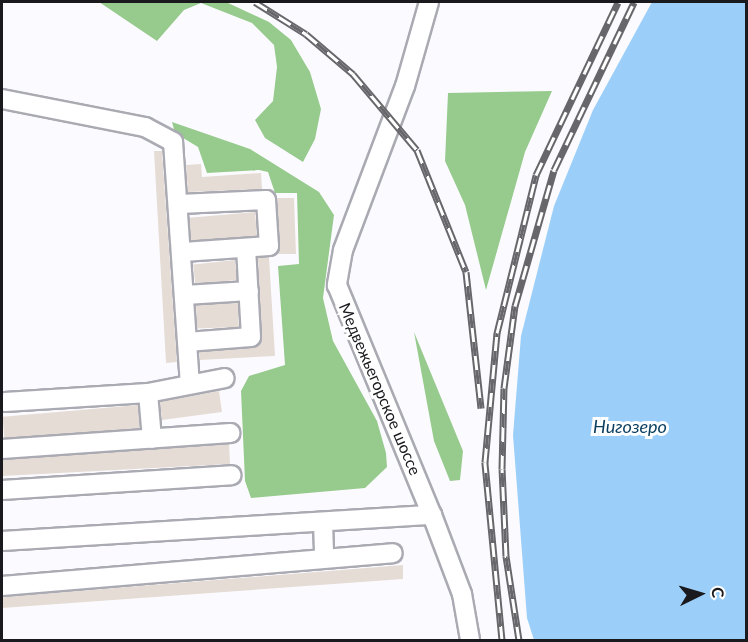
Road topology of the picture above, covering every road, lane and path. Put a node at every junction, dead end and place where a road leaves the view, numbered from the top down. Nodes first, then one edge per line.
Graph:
1 (429, 2) edge
2 (2, 99) edge
3 (180, 204) junction
4 (246, 248) junction
5 (183, 252) junction
6 (249, 291) junction
7 (185, 295) junction
8 (187, 342) junction
9 (225, 378) dead end
10 (190, 383) junction
11 (148, 393) junction
12 (5, 402) dead end
13 (230, 433) dead end
14 (152, 439) junction
15 (2, 449) edge
16 (232, 475) dead end
17 (2, 490) edge
18 (432, 515) junction
19 (322, 523) junction
20 (2, 541) edge
21 (393, 553) dead end
22 (324, 558) junction
23 (2, 586) edge
24 (471, 640) edge

1 - 18 street, Медвежьегорское шоссе
2 - 3 street
3 - 4 street
3 - 5 street
4 - 5 street
4 - 6 street
5 - 7 street
6 - 7 street
6 - 8 street
7 - 8 street
8 - 10 street
9 - 10 street
10 - 11 street
11 - 12 street
11 - 14 street
13 - 14 street
14 - 15 street
16 - 17 street
18 - 19 street
18 - 24 street, Медвежьегорское шоссе
19 - 20 street
19 - 22 street
21 - 22 street
22 - 23 street

